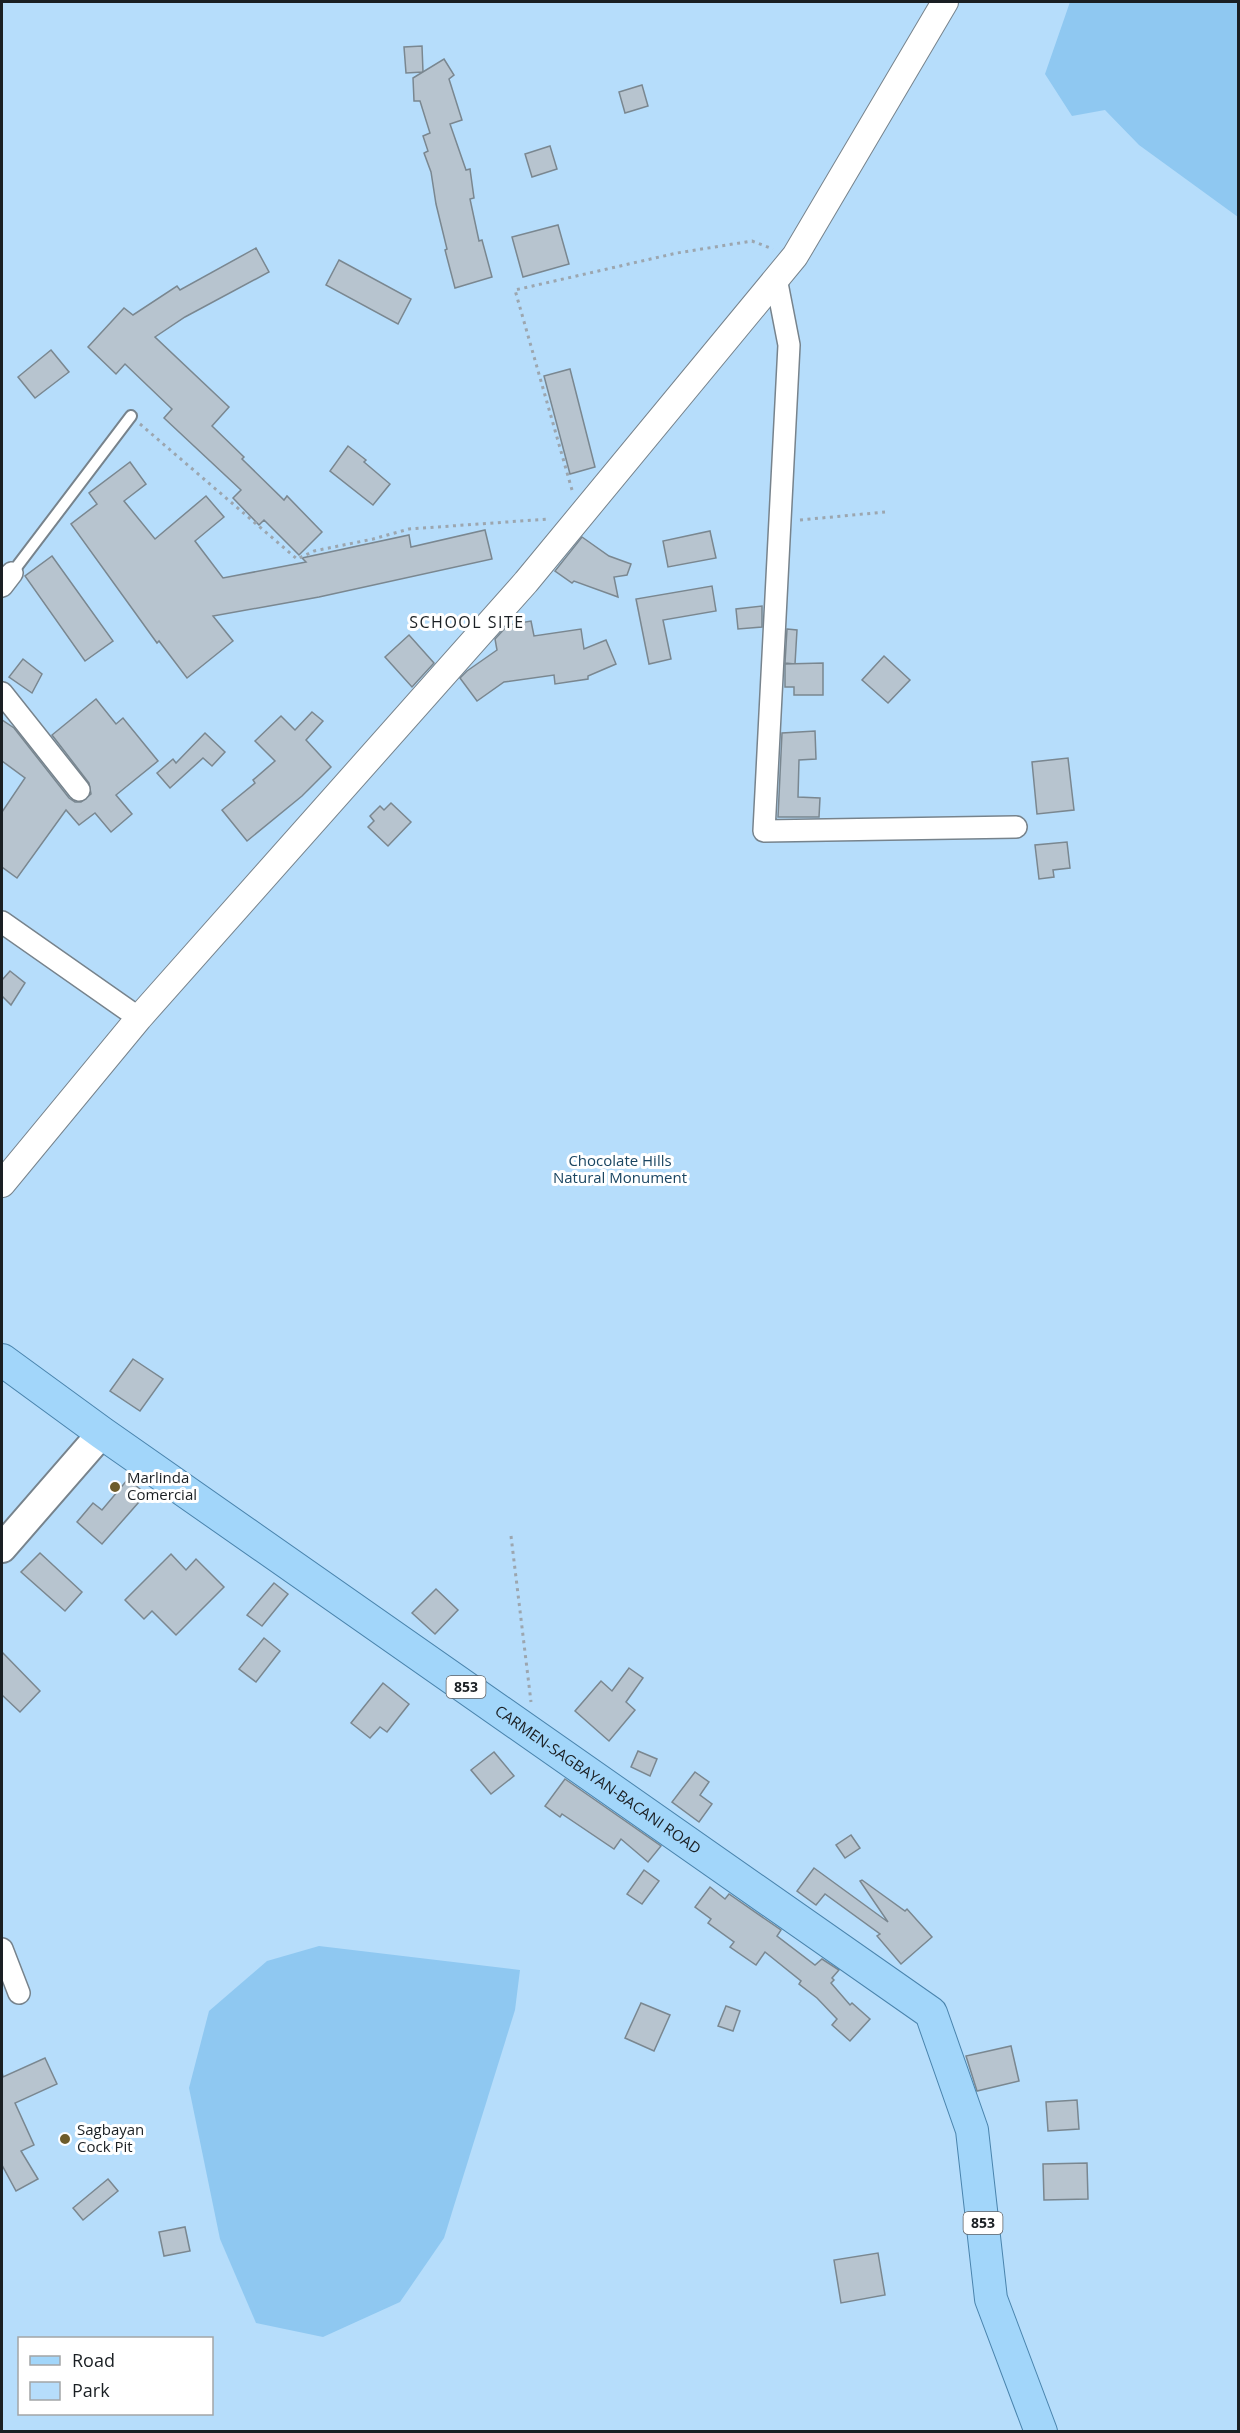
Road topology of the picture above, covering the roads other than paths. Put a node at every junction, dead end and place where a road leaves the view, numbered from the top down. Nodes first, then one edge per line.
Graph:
1 (945, 2) edge
2 (776, 278) junction
3 (131, 416) road end
4 (7, 580) edge
5 (2, 693) edge
6 (79, 790) dead end
7 (1016, 827) dead end
8 (2, 922) edge
9 (140, 1018) junction
10 (2, 1184) edge
11 (2, 1360) edge
12 (102, 1433) junction
13 (2, 1548) edge
14 (2, 1949) edge
15 (19, 1993) dead end
16 (1041, 2432) edge

1 - 2 street
2 - 7 street
2 - 9 street
3 - 4 lane
5 - 6 street
8 - 9 street
9 - 10 street
11 - 12 main road, CARMEN-SAGBAYAN-BACANI ROAD / 853
12 - 13 main road
12 - 16 main road, CARMEN-SAGBAYAN-BACANI ROAD / 853
14 - 15 street

